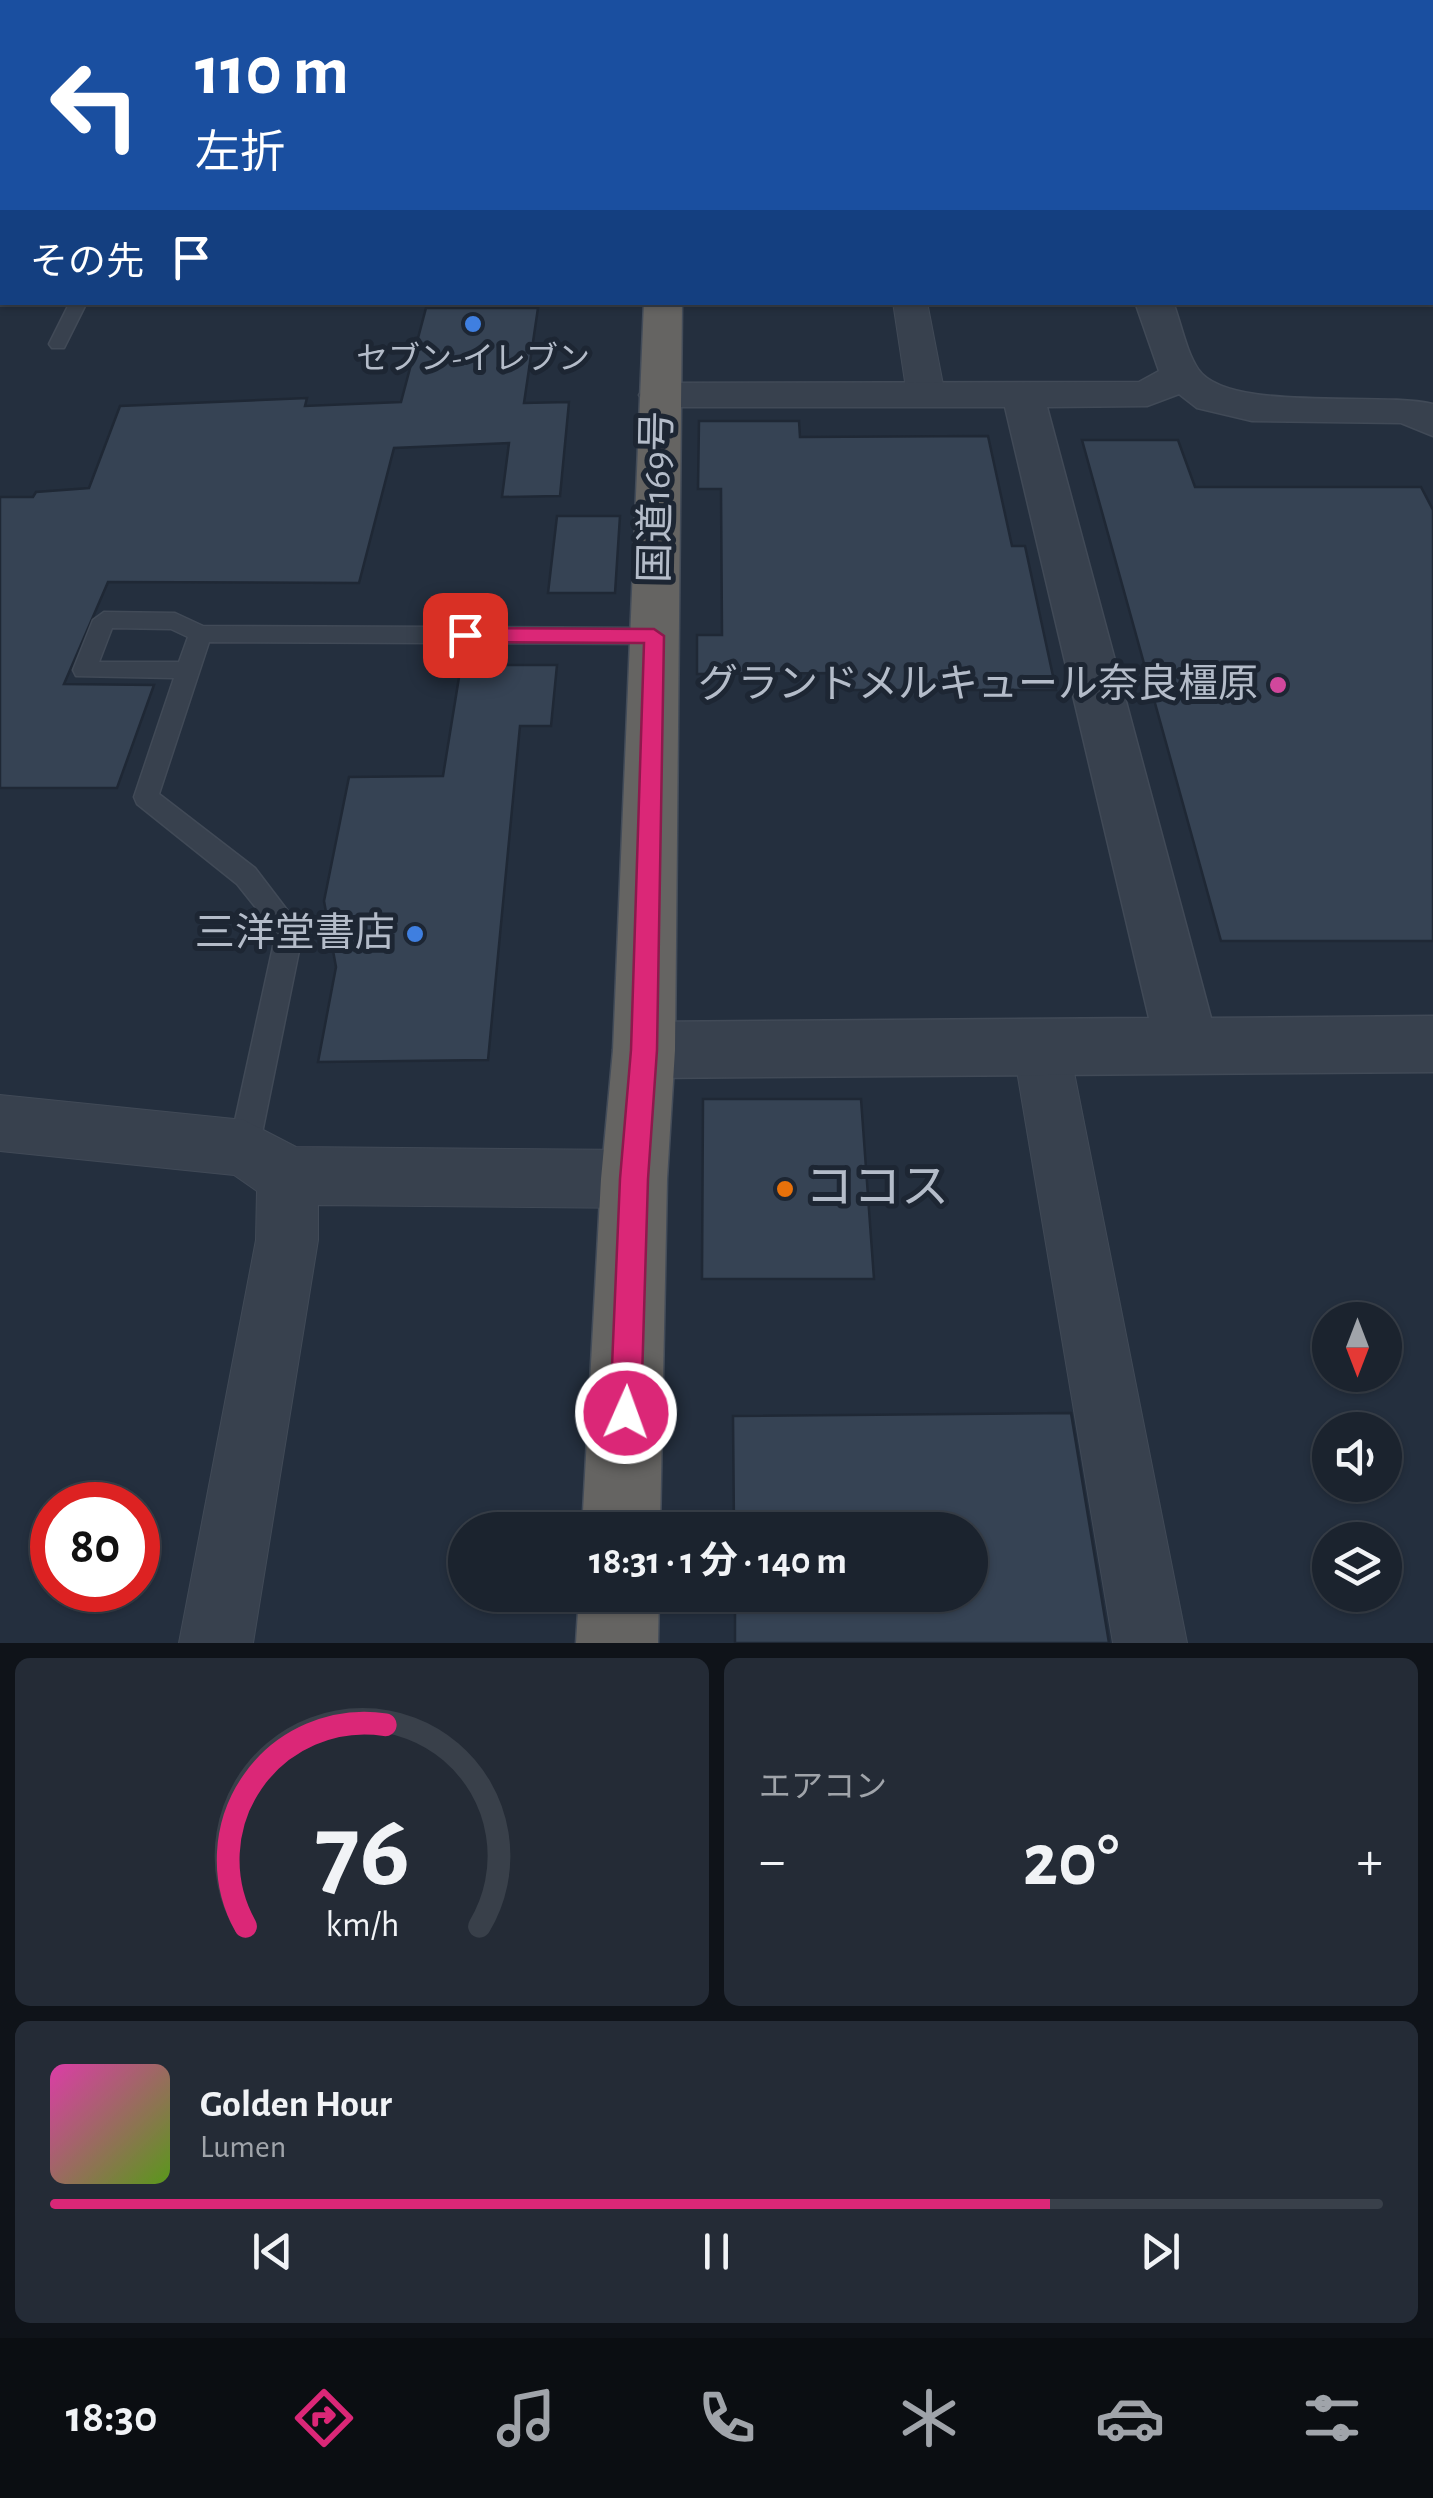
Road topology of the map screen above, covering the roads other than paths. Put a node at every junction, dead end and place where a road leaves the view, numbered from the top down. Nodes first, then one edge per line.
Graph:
1 (77, 305) edge
2 (663, 305) edge
3 (911, 305) edge
4 (1155, 305) edge
5 (58, 344) dead end
6 (1181, 376) junction
7 (660, 395) junction
8 (926, 395) junction
9 (1023, 395) junction
10 (1433, 422) edge
11 (200, 634) junction
12 (654, 636) junction
13 (188, 670) junction
14 (1433, 1044) edge
15 (1187, 1045) junction
16 (1041, 1047) junction
17 (644, 1050) junction
18 (0, 1123) edge
19 (266, 1162) junction
20 (634, 1179) junction
21 (622, 1512) edge
22 (618, 1612) edge
23 (216, 1643) edge
24 (617, 1643) edge
25 (1150, 1643) edge

1 - 5 lane
2 - 7 highway, 国道169号
3 - 8 street
4 - 6 street
6 - 9 street
6 - 10 street
7 - 8 street
7 - 12 highway, 国道169号
8 - 9 street
9 - 15 street
11 - 12 lane
11 - 13 lane
11 - 13 lane
12 - 17 highway, 国道169号
13 - 19 lane
14 - 15 street
15 - 16 street
16 - 17 street
16 - 25 street
17 - 20 highway, 国道169号
18 - 19 street
19 - 20 street
19 - 23 street
20 - 21 highway, 国道169号
22 - 24 highway

